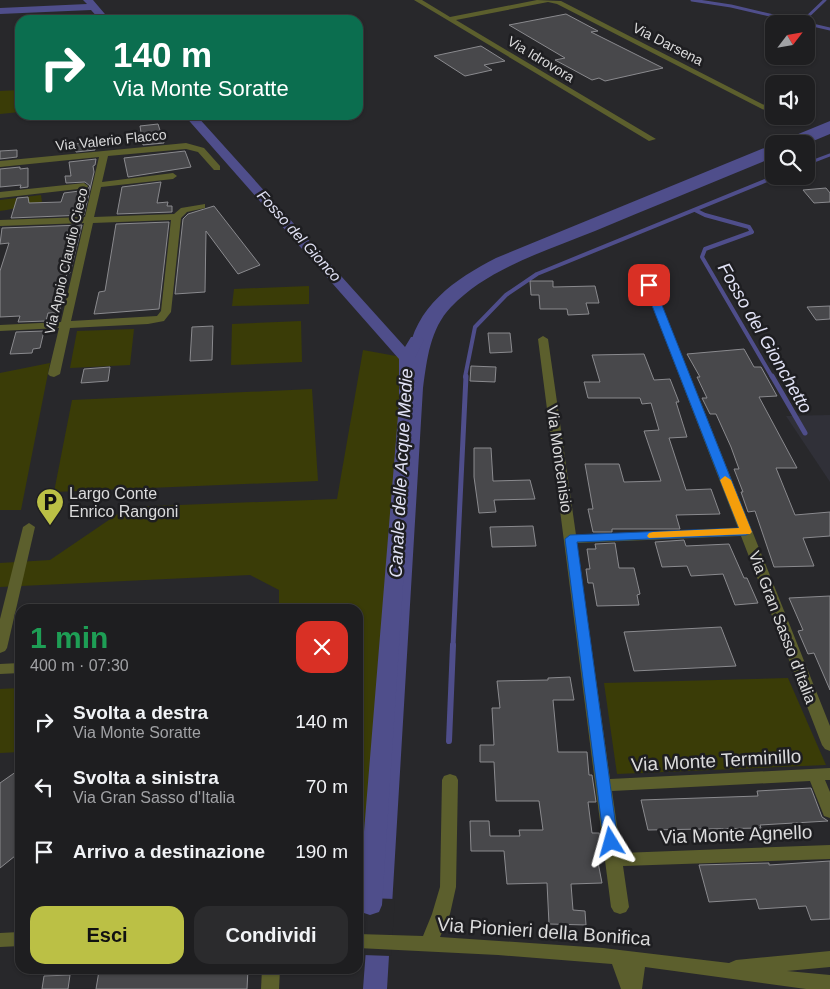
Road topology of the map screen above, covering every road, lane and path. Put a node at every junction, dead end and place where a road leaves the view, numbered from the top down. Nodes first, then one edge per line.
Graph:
1 (417, 0) edge
2 (549, 0) edge
3 (448, 19) junction
4 (765, 109) edge
5 (652, 139) dead end
6 (104, 154) junction
7 (0, 164) edge
8 (217, 168) dead end
9 (173, 176) dead end
10 (97, 185) junction
11 (84, 186) dead end
12 (0, 195) edge
13 (202, 206) dead end
14 (176, 217) junction
15 (89, 220) junction
16 (0, 223) edge
17 (649, 285) dead end
18 (65, 325) junction
19 (0, 328) edge
20 (543, 339) dead end
21 (54, 374) dead end
22 (29, 526) dead end
23 (746, 532) junction
24 (570, 539) junction
25 (0, 648) edge
26 (15, 668) edge
27 (0, 669) edge
28 (830, 746) edge
29 (823, 775) edge
30 (450, 780) dead end
31 (603, 785) junction
32 (830, 812) edge
33 (830, 852) edge
34 (614, 860) junction
35 (620, 907) dead end
36 (0, 940) edge
37 (15, 940) edge
38 (363, 941) edge
39 (429, 944) junction
40 (618, 957) junction
41 (637, 959) junction
42 (830, 959) edge
43 (726, 969) junction
44 (271, 974) edge
45 (830, 983) edge
46 (270, 989) edge
47 (632, 989) edge

1 - 3 street, Via Idrovora
2 - 3 street, Via Darsena
2 - 4 street, Via Darsena
3 - 5 street, Via Idrovora
6 - 7 street, Via Valerio Flacco
6 - 8 street, Via Valerio Flacco
6 - 10 street, Via Appio Claudio Cieco
9 - 10 street
10 - 15 street, Via Appio Claudio Cieco
11 - 12 street
13 - 14 street
14 - 15 street
14 - 18 street
15 - 16 street
15 - 18 street, Via Appio Claudio Cieco
17 - 23 street, Via Gran Sasso d'Italia
18 - 19 street
18 - 21 street, Via Appio Claudio Cieco
20 - 24 street, Via Moncenisio
22 - 25 street
23 - 24 street
23 - 28 street, Via Gran Sasso d'Italia
24 - 31 street, Via Moncenisio
26 - 27 street
29 - 31 street, Via Monte Terminillo
29 - 32 street
30 - 39 street
31 - 34 street, Via Moncenisio
33 - 34 street, Via Monte Agnello
34 - 35 street, Via Moncenisio
36 - 37 street
38 - 39 street, Via Pionieri della Bonifica
39 - 40 street, Via Pionieri della Bonifica
40 - 41 street, Via Pionieri della Bonifica
40 - 47 street
41 - 43 street, Via Pionieri della Bonifica
41 - 47 street
42 - 43 street, Via Pionieri della Bonifica
43 - 45 street, Via Pionieri della Bonifica
44 - 46 street

